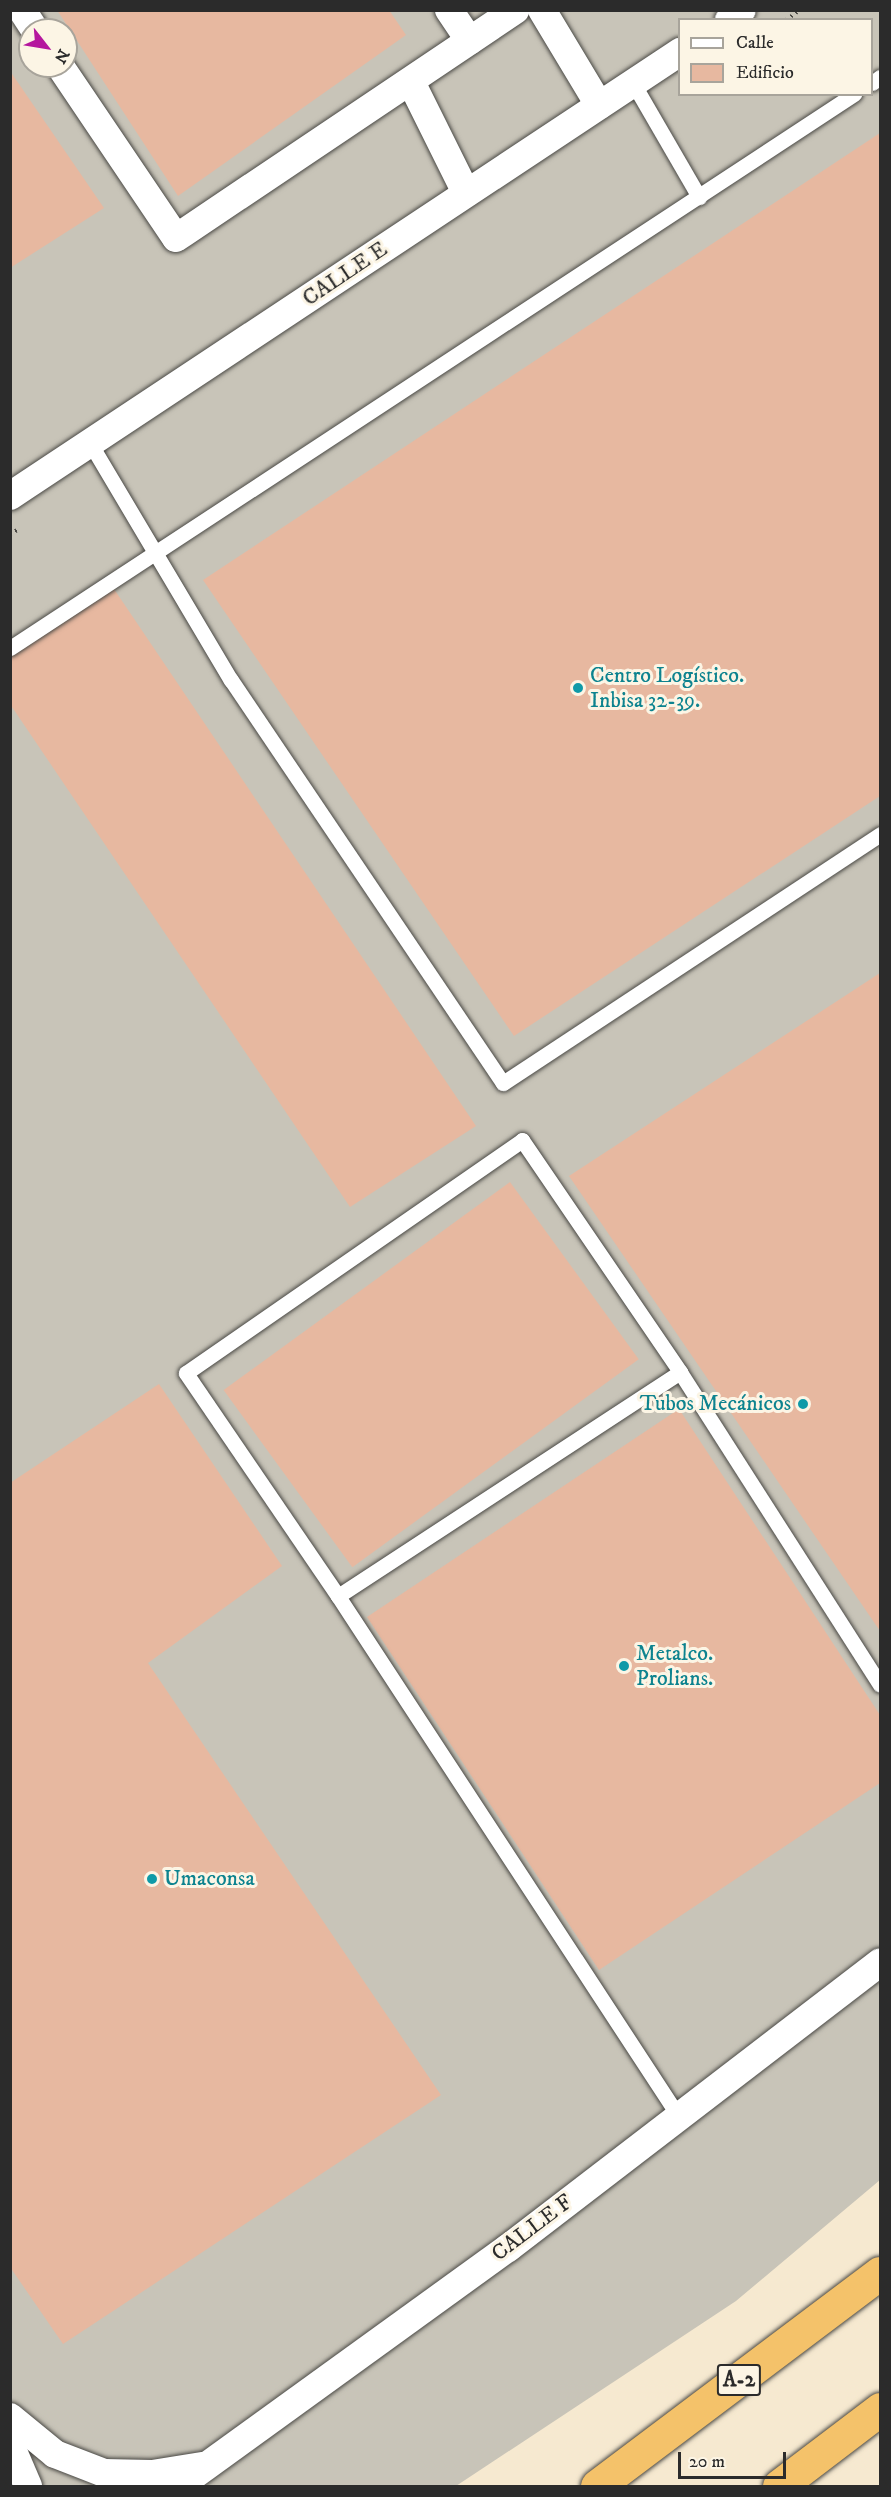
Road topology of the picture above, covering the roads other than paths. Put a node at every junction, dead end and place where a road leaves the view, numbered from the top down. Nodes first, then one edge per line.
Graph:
1 (449, 10) edge
2 (515, 10) edge
3 (542, 10) edge
4 (470, 41) junction
5 (678, 53) edge
6 (68, 78) edge
7 (411, 82) junction
8 (633, 83) junction
9 (851, 96) edge
10 (599, 105) junction
11 (466, 193) junction
12 (699, 197) junction
13 (90, 443) junction
14 (10, 496) edge
15 (154, 555) junction
16 (10, 648) edge
17 (880, 834) edge
18 (680, 1372) junction
19 (338, 1596) junction
20 (880, 1685) edge
21 (880, 1963) edge
22 (679, 2117) junction
23 (880, 2272) edge
24 (880, 2409) edge
25 (10, 2417) edge
26 (10, 2444) edge
27 (208, 2465) junction
28 (10, 2478) edge
29 (26, 2487) edge
30 (179, 2487) edge
31 (597, 2487) edge
32 (779, 2487) edge

1 - 4 street
2 - 4 street
3 - 10 street
4 - 7 street
5 - 8 street, CALLE E
6 - 7 street
7 - 11 street
8 - 10 street, CALLE E
8 - 12 lane
9 - 12 lane
10 - 11 street, CALLE E
11 - 13 street, CALLE E
12 - 15 lane
13 - 14 street, CALLE E
13 - 15 lane
15 - 16 lane
15 - 17 lane
18 - 19 lane
18 - 19 lane
18 - 20 lane
19 - 22 lane
21 - 22 street, CALLE F
22 - 27 street, CALLE F
23 - 31 highway, A-2
24 - 32 highway
25 - 27 street
26 - 29 street
27 - 30 street, CALLE F
28 - 29 street

